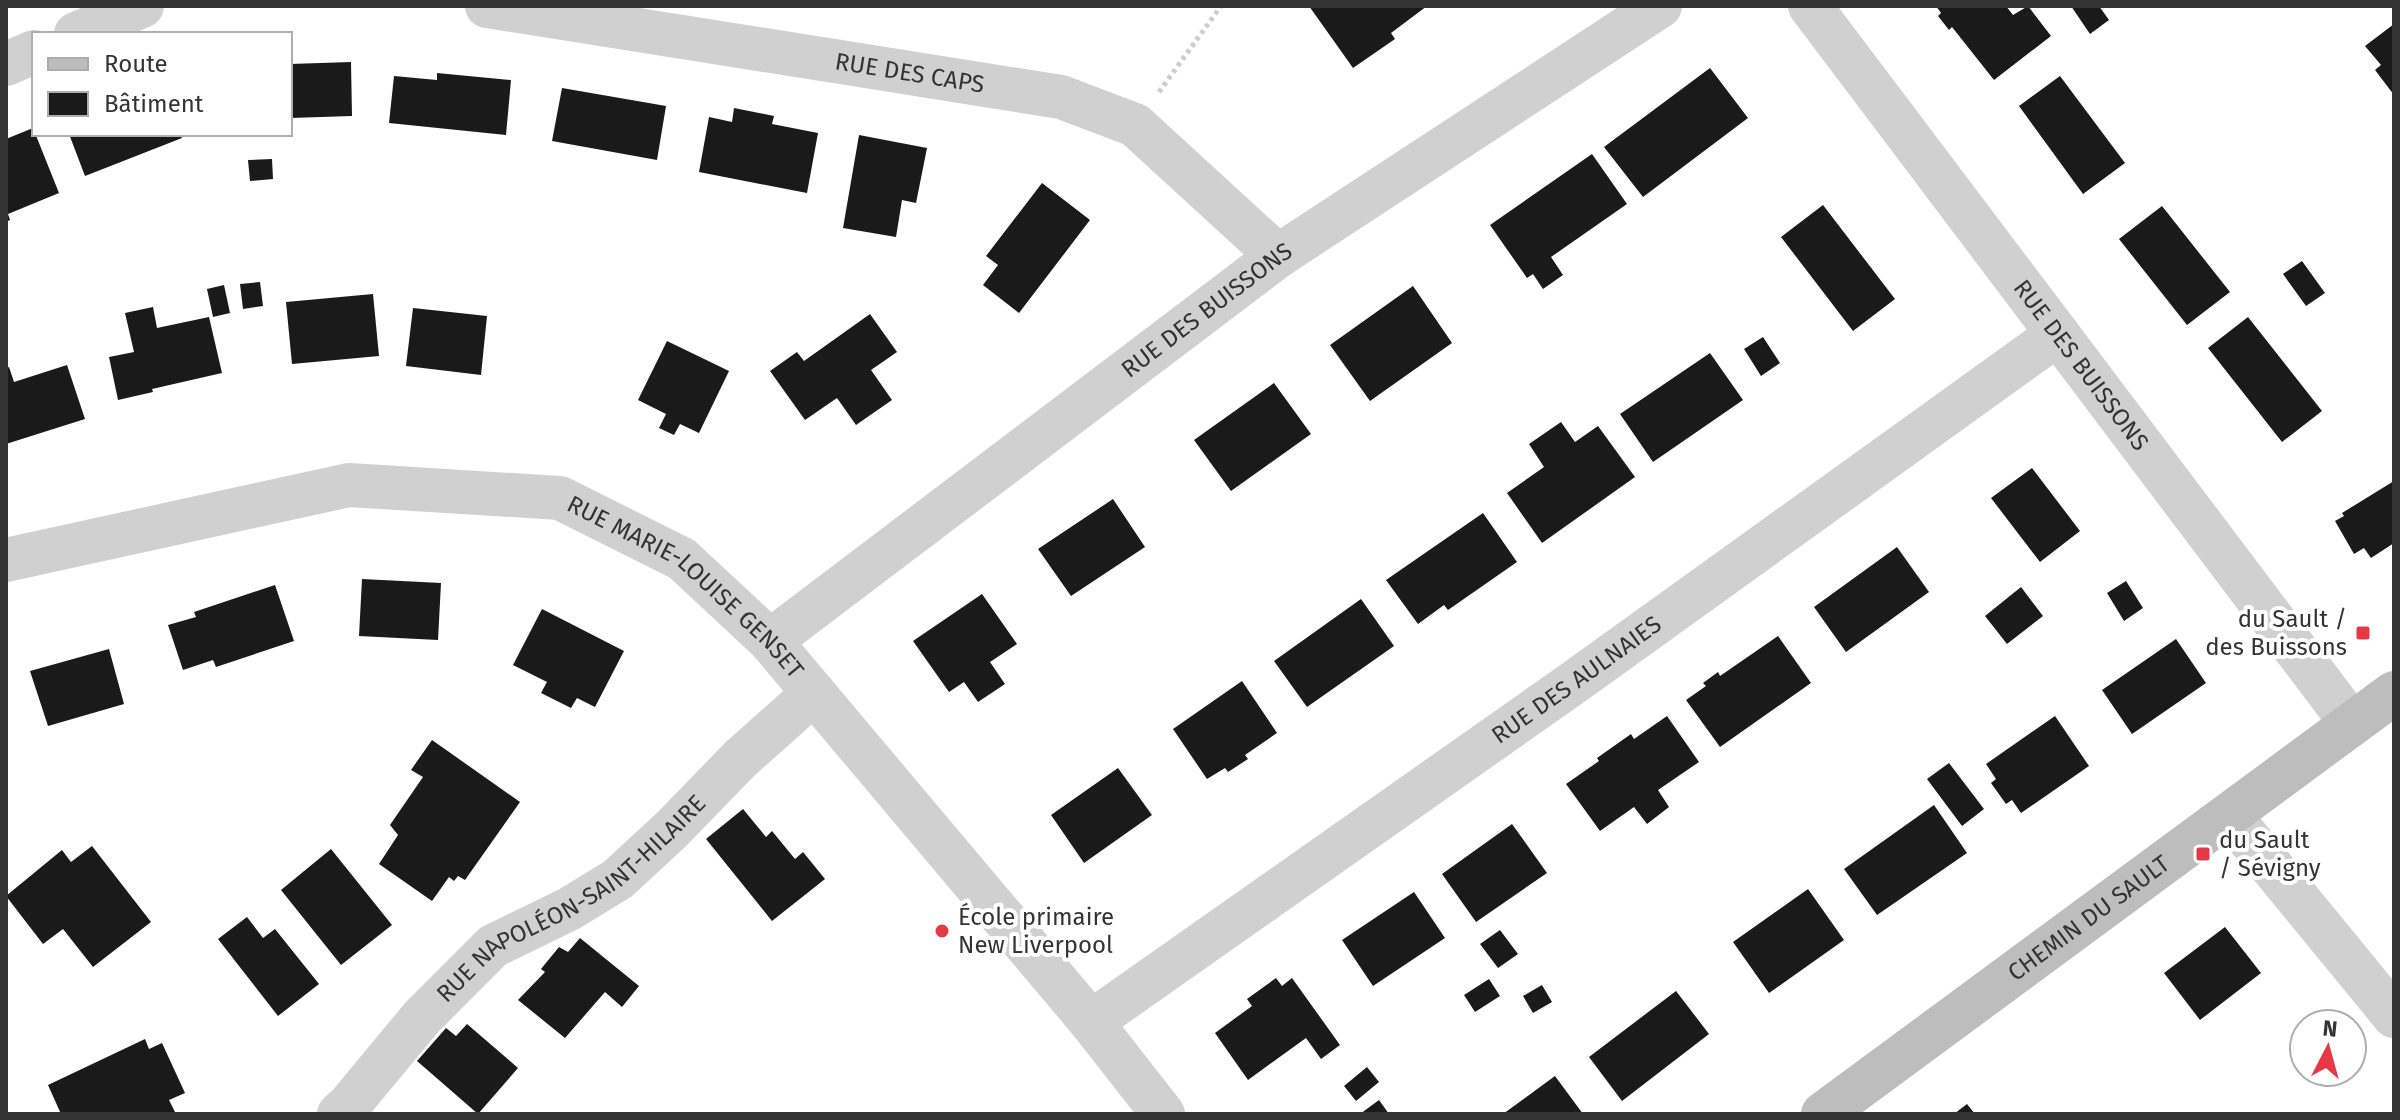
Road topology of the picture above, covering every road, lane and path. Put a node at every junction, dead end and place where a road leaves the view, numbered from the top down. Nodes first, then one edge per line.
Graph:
1 (142, 6) edge
2 (487, 6) edge
3 (1221, 6) edge
4 (1660, 6) edge
5 (1810, 6) edge
6 (81, 32) edge
7 (32, 53) edge
8 (6, 64) edge
9 (1135, 125) junction
10 (1278, 256) junction
11 (2058, 334) junction
12 (6, 560) edge
13 (770, 641) junction
14 (814, 693) junction
15 (2394, 693) edge
16 (2352, 724) junction
17 (2230, 816) junction
18 (2394, 1016) edge
19 (1091, 1022) junction
20 (339, 1114) edge
21 (1163, 1114) edge
22 (1823, 1114) edge

1 - 6 street
2 - 9 street, RUE DES CAPS
3 - 9 path
4 - 10 street, RUE DES BUISSONS
5 - 11 street, RUE DES BUISSONS
7 - 8 street
9 - 10 street, RUE DES CAPS
10 - 13 street, RUE DES BUISSONS
11 - 16 street, RUE DES BUISSONS
11 - 19 street, RUE DES AULNAIES
12 - 13 street, RUE MARIE-LOUISE GENSET
13 - 14 street, RUE MARIE-LOUISE GENSET
14 - 19 street, RUE MARIE-LOUISE GENSET
14 - 20 street, RUE NAPOLÉON-SAINT-HILAIRE
15 - 16 street, CHEMIN DU SAULT
16 - 17 street, CHEMIN DU SAULT
17 - 18 street
17 - 22 street, CHEMIN DU SAULT
19 - 21 street, RUE MARIE-LOUISE GENSET

